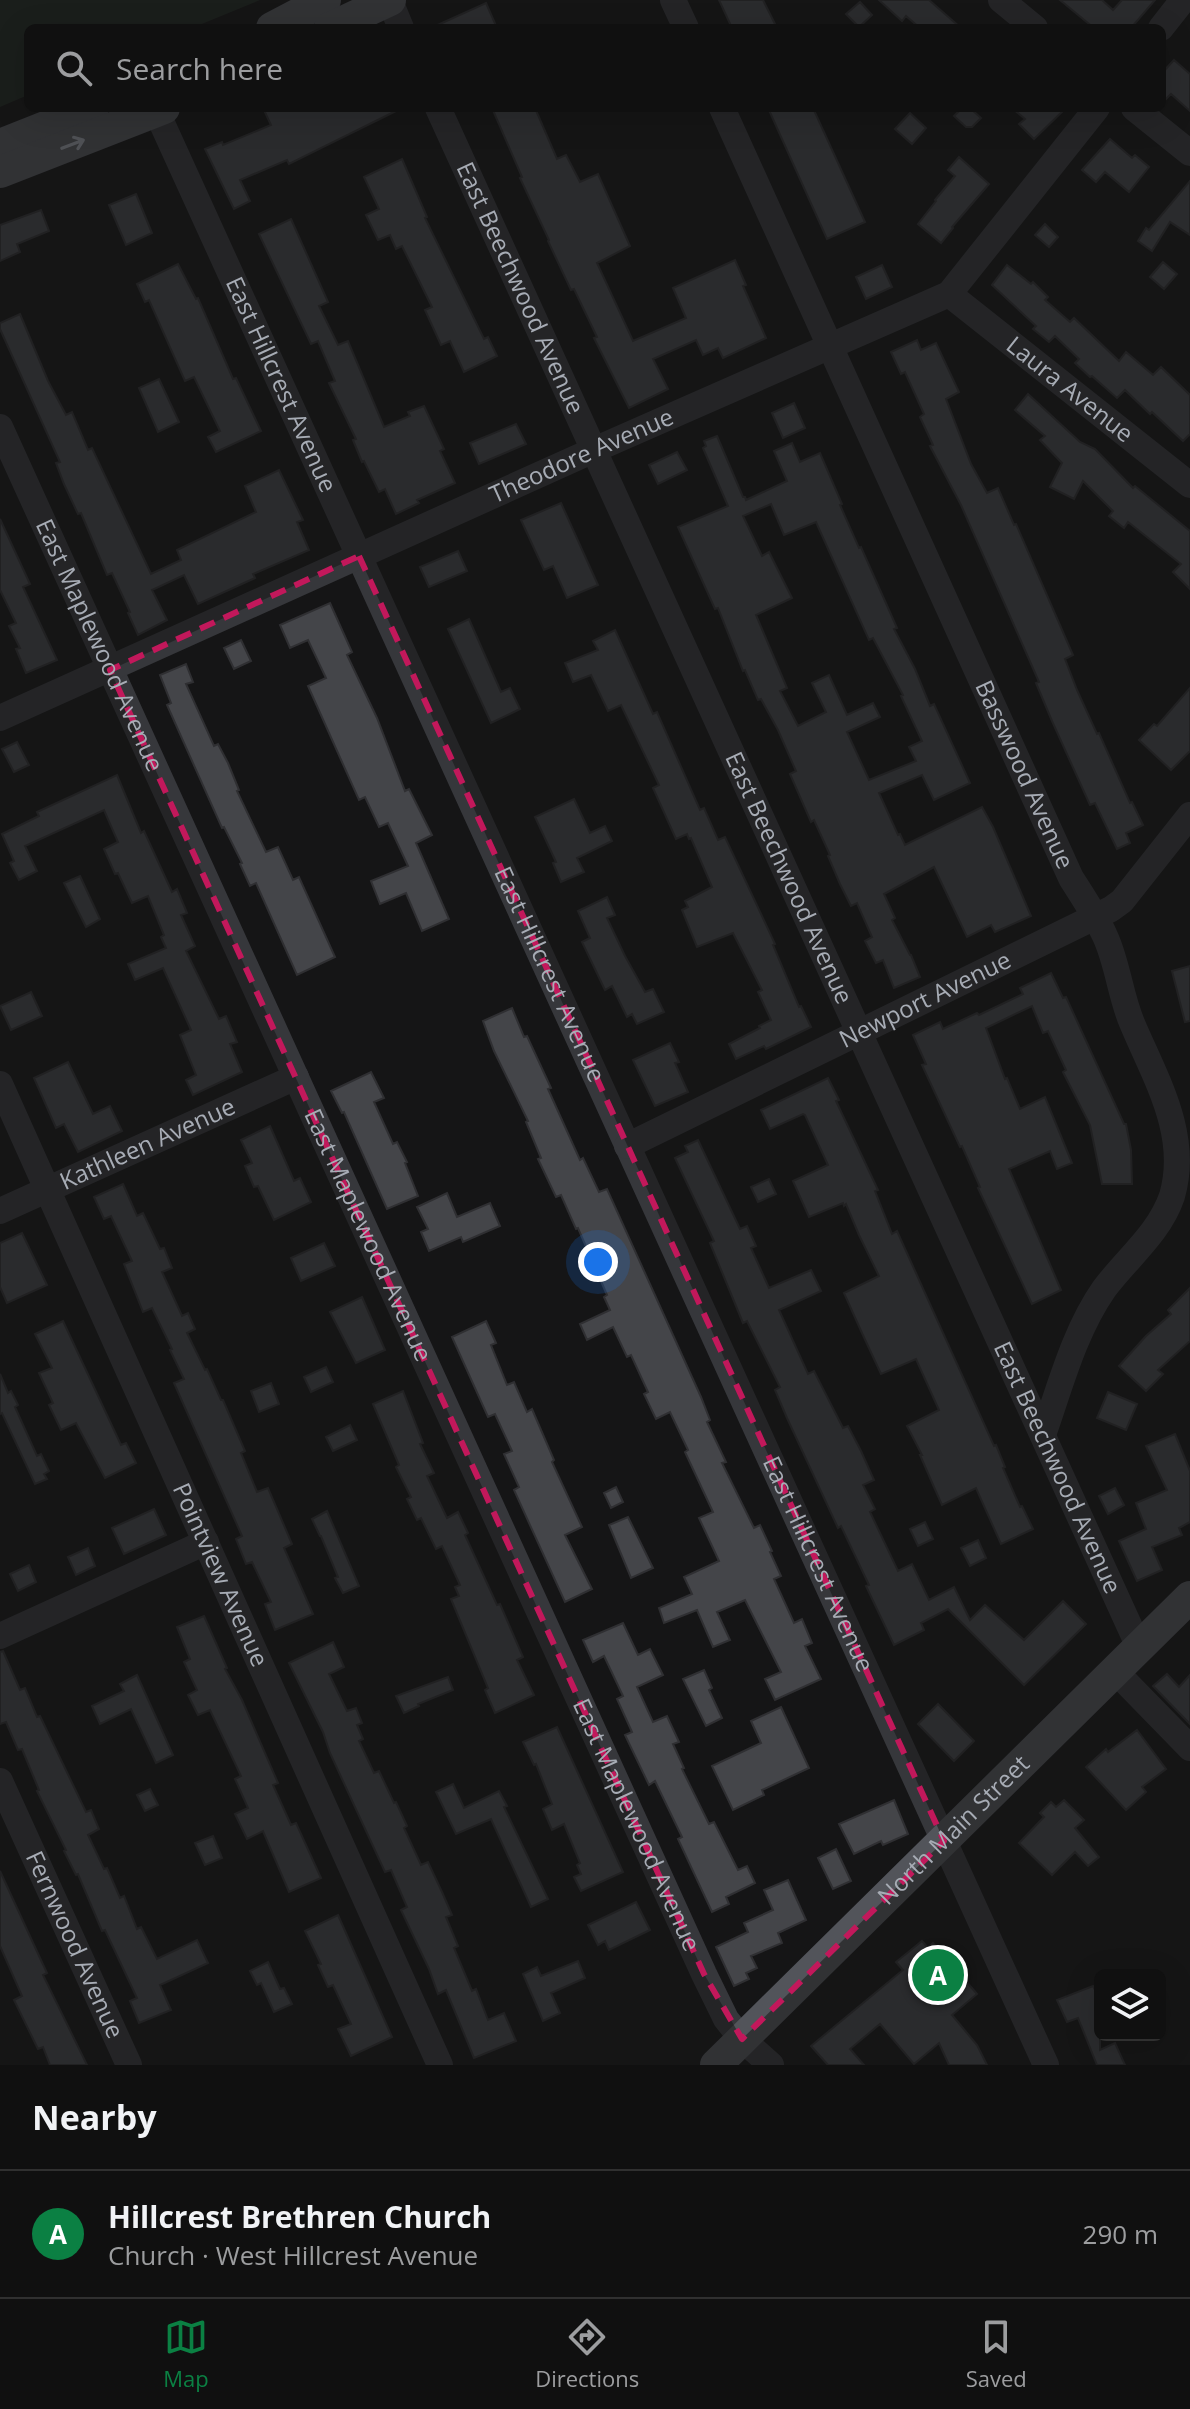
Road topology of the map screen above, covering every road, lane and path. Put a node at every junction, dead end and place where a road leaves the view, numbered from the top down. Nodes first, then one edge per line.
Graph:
1 (325, 0) edge
2 (390, 0) edge
3 (673, 0) edge
4 (1001, 0) edge
5 (1183, 0) edge
6 (280, 24) edge
7 (339, 24) edge
8 (399, 24) edge
9 (684, 24) edge
10 (1030, 24) edge
11 (1164, 24) edge
12 (83, 112) edge
13 (151, 112) edge
14 (160, 112) edge
15 (440, 112) edge
16 (724, 112) edge
17 (1094, 112) edge
18 (1139, 112) edge
19 (0, 145) edge
20 (1190, 153) edge
21 (0, 172) edge
22 (949, 294) junction
23 (831, 346) junction
24 (0, 427) edge
25 (594, 450) junction
26 (1190, 485) edge
27 (359, 556) junction
28 (110, 670) junction
29 (0, 718) edge
30 (1189, 818) edge
31 (1095, 917) junction
32 (859, 1032) junction
33 (296, 1077) junction
34 (0, 1084) edge
35 (627, 1146) junction
36 (48, 1189) junction
37 (0, 1211) edge
38 (1043, 1435) junction
39 (206, 1542) junction
40 (1190, 1597) edge
41 (0, 1636) edge
42 (1139, 1647) junction
43 (1115, 1671) junction
44 (1190, 1748) edge
45 (0, 1781) edge
46 (944, 1841) junction
47 (742, 2039) junction
48 (129, 2065) edge
49 (440, 2065) edge
50 (716, 2065) edge
51 (771, 2065) edge
52 (1046, 2065) edge

1 - 6 main road
2 - 7 main road
2 - 8 street
3 - 9 street
4 - 10 street
5 - 11 street
12 - 19 main road
21 -> 13 main road
14 - 27 street, East Hillcrest Avenue
15 - 25 street, East Beechwood Avenue
16 - 23 street, Basswood Avenue
17 - 22 street, Theodore Avenue
18 - 20 street
22 - 23 street, Theodore Avenue
22 - 26 street, Laura Avenue
23 - 25 street, Theodore Avenue
23 - 31 street, Basswood Avenue
24 - 28 street, East Maplewood Avenue
25 - 27 street, Theodore Avenue
25 - 32 street, East Beechwood Avenue
27 - 28 street, Theodore Avenue
27 - 35 street, East Hillcrest Avenue
28 - 29 street, Theodore Avenue
28 - 33 street, East Maplewood Avenue
30 - 31 street, Newport Avenue
31 - 32 street, Newport Avenue
31 - 38 street, Basswood Avenue
32 - 35 street, Newport Avenue
32 - 38 street, East Beechwood Avenue
33 - 36 street, Kathleen Avenue
33 - 47 street, East Maplewood Avenue
34 - 36 street, Pointview Avenue
35 - 46 street, East Hillcrest Avenue
36 - 37 street, Kathleen Avenue
36 - 39 street, Pointview Avenue
38 - 42 street, East Beechwood Avenue
39 - 41 street
39 - 49 street, Pointview Avenue
40 - 42 main road, North Main Street
42 - 43 main road, North Main Street
43 - 44 street
43 - 46 main road, North Main Street
45 - 48 street, Fernwood Avenue
46 - 47 main road, North Main Street
46 - 52 street, East Hillcrest Avenue
47 - 50 main road, North Main Street
47 - 51 street, East Maplewood Avenue

